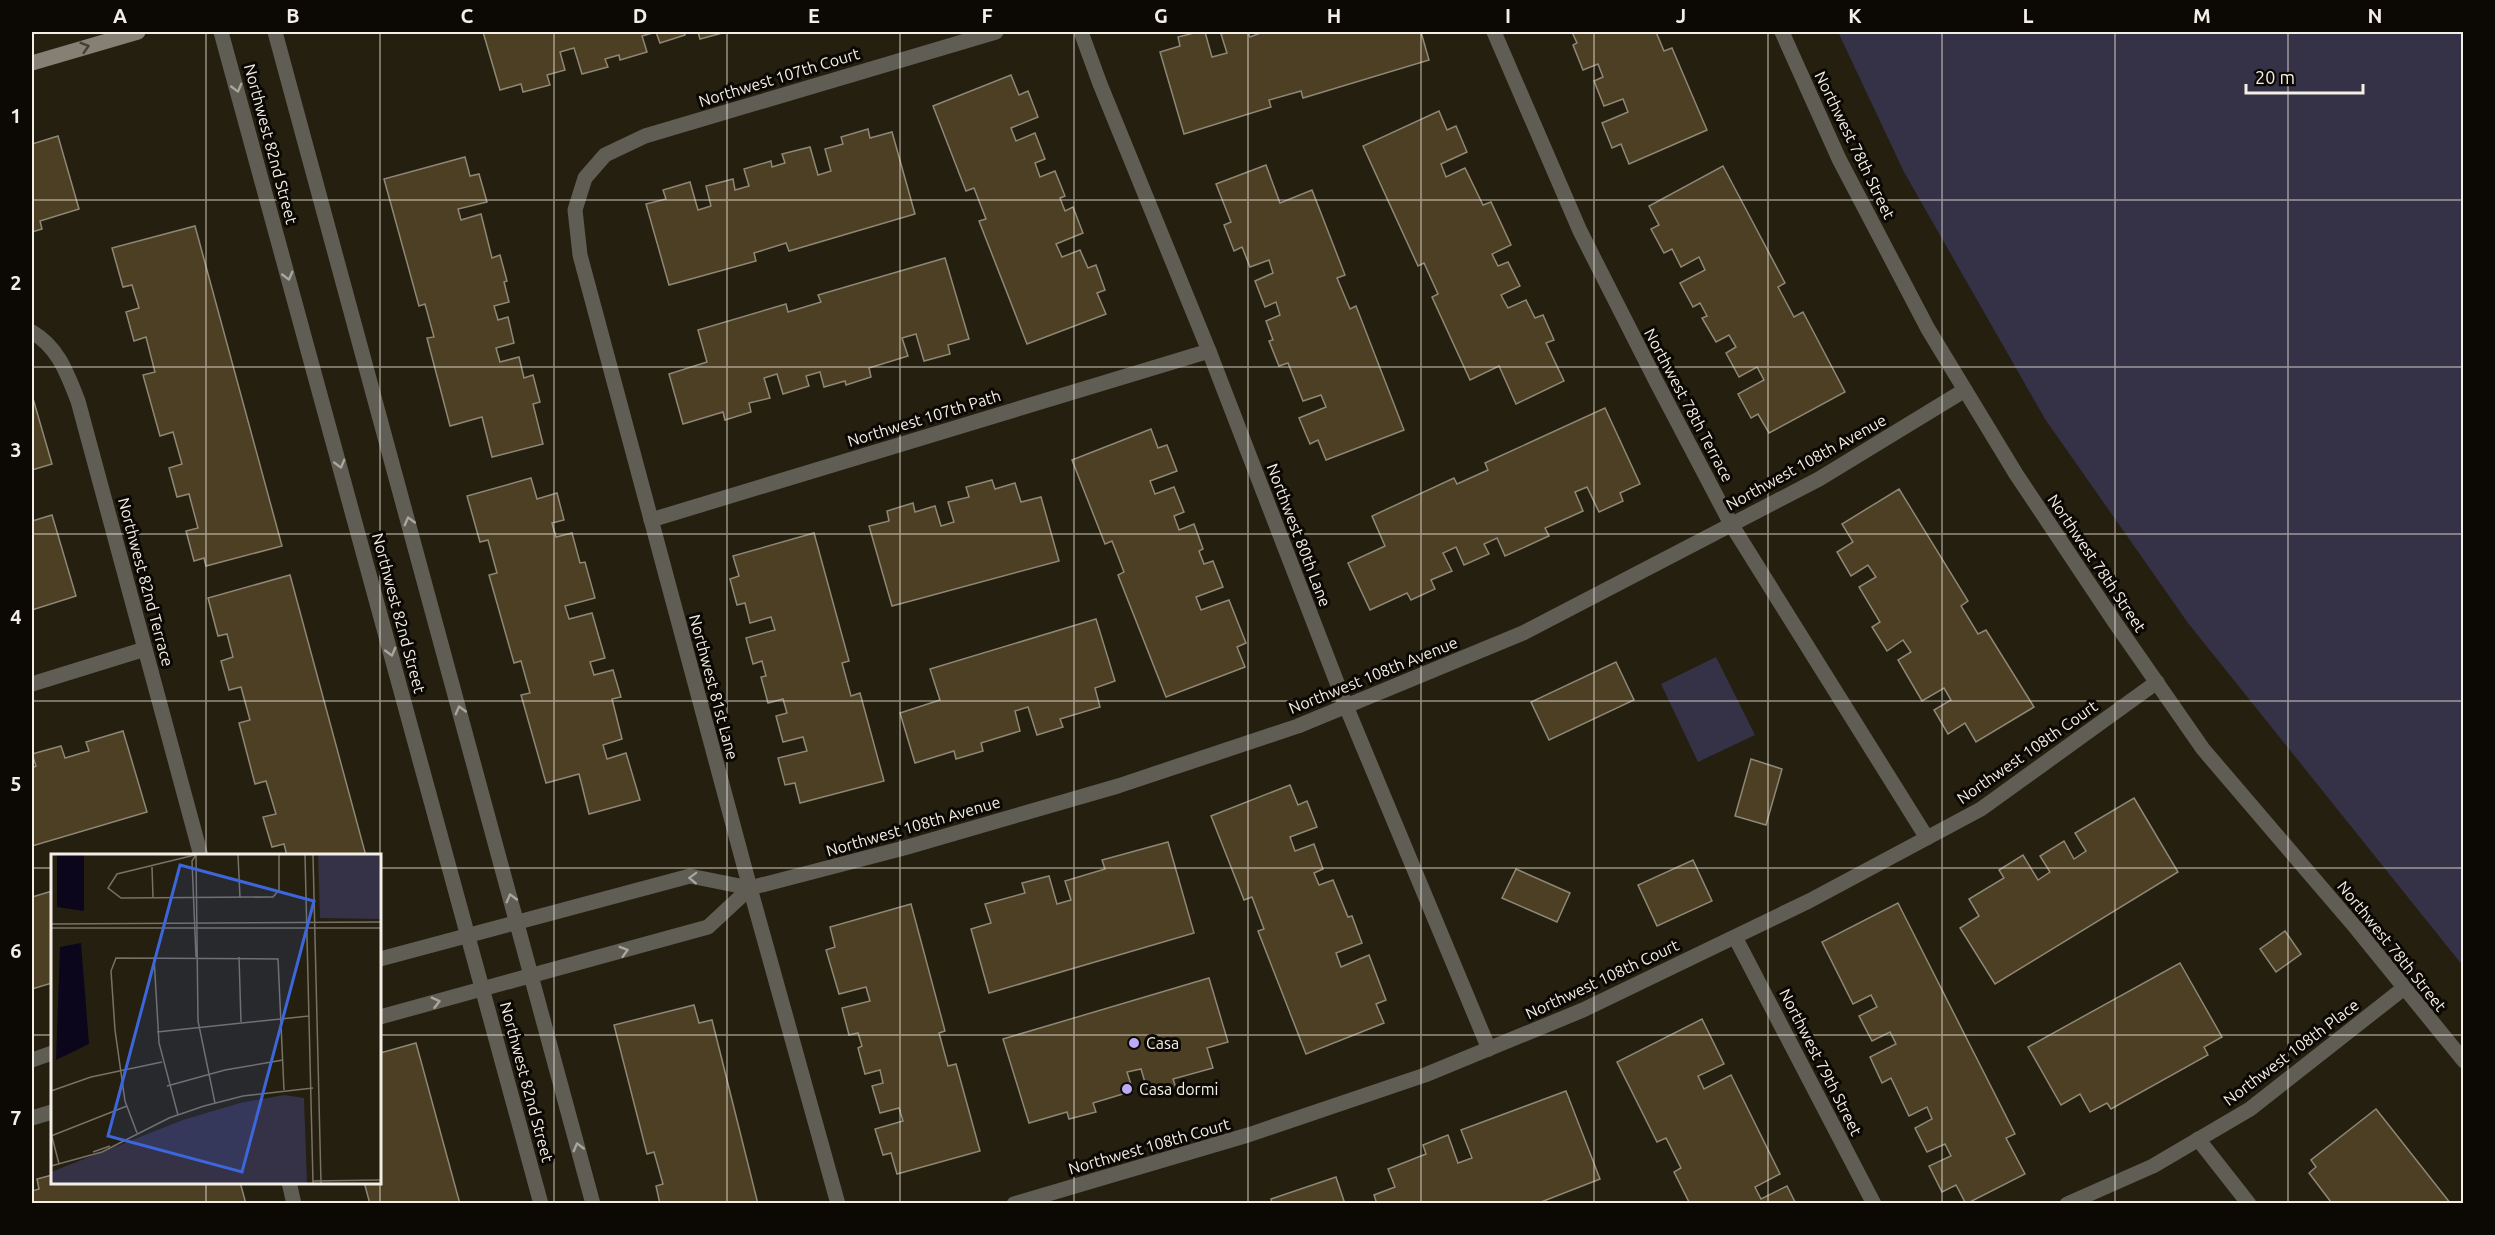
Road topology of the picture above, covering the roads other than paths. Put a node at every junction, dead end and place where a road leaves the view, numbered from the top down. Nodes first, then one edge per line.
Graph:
1 (138, 32) edge
2 (221, 32) edge
3 (275, 32) edge
4 (996, 32) edge
5 (1081, 32) edge
6 (1494, 32) edge
7 (1782, 32) edge
8 (32, 63) edge
9 (585, 178) joint
10 (32, 332) edge
11 (1209, 351) junction
12 (1965, 390) junction
13 (651, 520) junction
14 (1731, 524) junction
15 (146, 649) junction
16 (2157, 682) junction
17 (32, 684) edge
18 (1346, 706) junction
19 (1927, 838) junction
20 (201, 854) edge
21 (750, 888) junction
22 (518, 922) junction
23 (469, 935) junction
24 (1735, 937) junction
25 (381, 959) edge
26 (532, 976) junction
27 (2404, 988) junction
28 (483, 990) junction
29 (381, 1017) edge
30 (1489, 1049) junction
31 (51, 1053) edge
32 (32, 1060) edge
33 (2463, 1061) edge
34 (51, 1112) edge
35 (32, 1118) edge
36 (2198, 1139) junction
37 (289, 1184) edge
38 (294, 1203) edge
39 (541, 1203) edge
40 (593, 1203) edge
41 (838, 1203) edge
42 (1014, 1203) edge
43 (1874, 1203) edge
44 (2067, 1203) edge
45 (2248, 1203) edge

8 -> 1 main road
2 -> 23 street, Northwest 82nd Street
22 -> 3 street, Northwest 82nd Street
4 - 9 street, Northwest 107th Court
5 - 11 street, Northwest 80th Lane
6 - 14 street, Northwest 78th Terrace
7 - 12 street, Northwest 78th Street
9 - 13 street, Northwest 81st Lane
10 - 15 street, Northwest 82nd Terrace
11 - 13 street, Northwest 107th Path
11 - 18 street, Northwest 80th Lane
12 - 14 street, Northwest 108th Avenue
12 - 16 street, Northwest 78th Street
13 - 21 street, Northwest 81st Lane
14 - 18 street, Northwest 108th Avenue
14 - 19 street, Northwest 78th Terrace
15 - 17 street
15 - 20 street, Northwest 82nd Terrace
16 - 19 street, Northwest 108th Court
16 - 27 street, Northwest 78th Street
18 - 21 street, Northwest 108th Avenue
18 - 30 street, Northwest 80th Lane
19 - 24 street, Northwest 108th Court
21 -> 22 street, Northwest 108th Avenue
26 -> 21 street, Northwest 108th Avenue
21 - 41 street, Northwest 81st Lane
22 - 23 street, Northwest 108th Avenue
22 - 26 street, Northwest 82nd Street
23 - 25 street, Northwest 108th Avenue
23 - 28 street, Northwest 82nd Street
24 - 30 street, Northwest 108th Court
24 - 43 street, Northwest 79th Street
26 - 28 street, Northwest 108th Avenue
40 -> 26 street, Northwest 82nd Street
27 - 33 street, Northwest 78th Street
27 - 36 street, Northwest 108th Place
29 -> 28 street, Northwest 108th Avenue
28 - 39 street, Northwest 82nd Street
30 - 42 street, Northwest 108th Court
31 - 32 street
34 - 35 street
36 - 44 street, Northwest 108th Place
36 - 45 street
37 - 38 street

